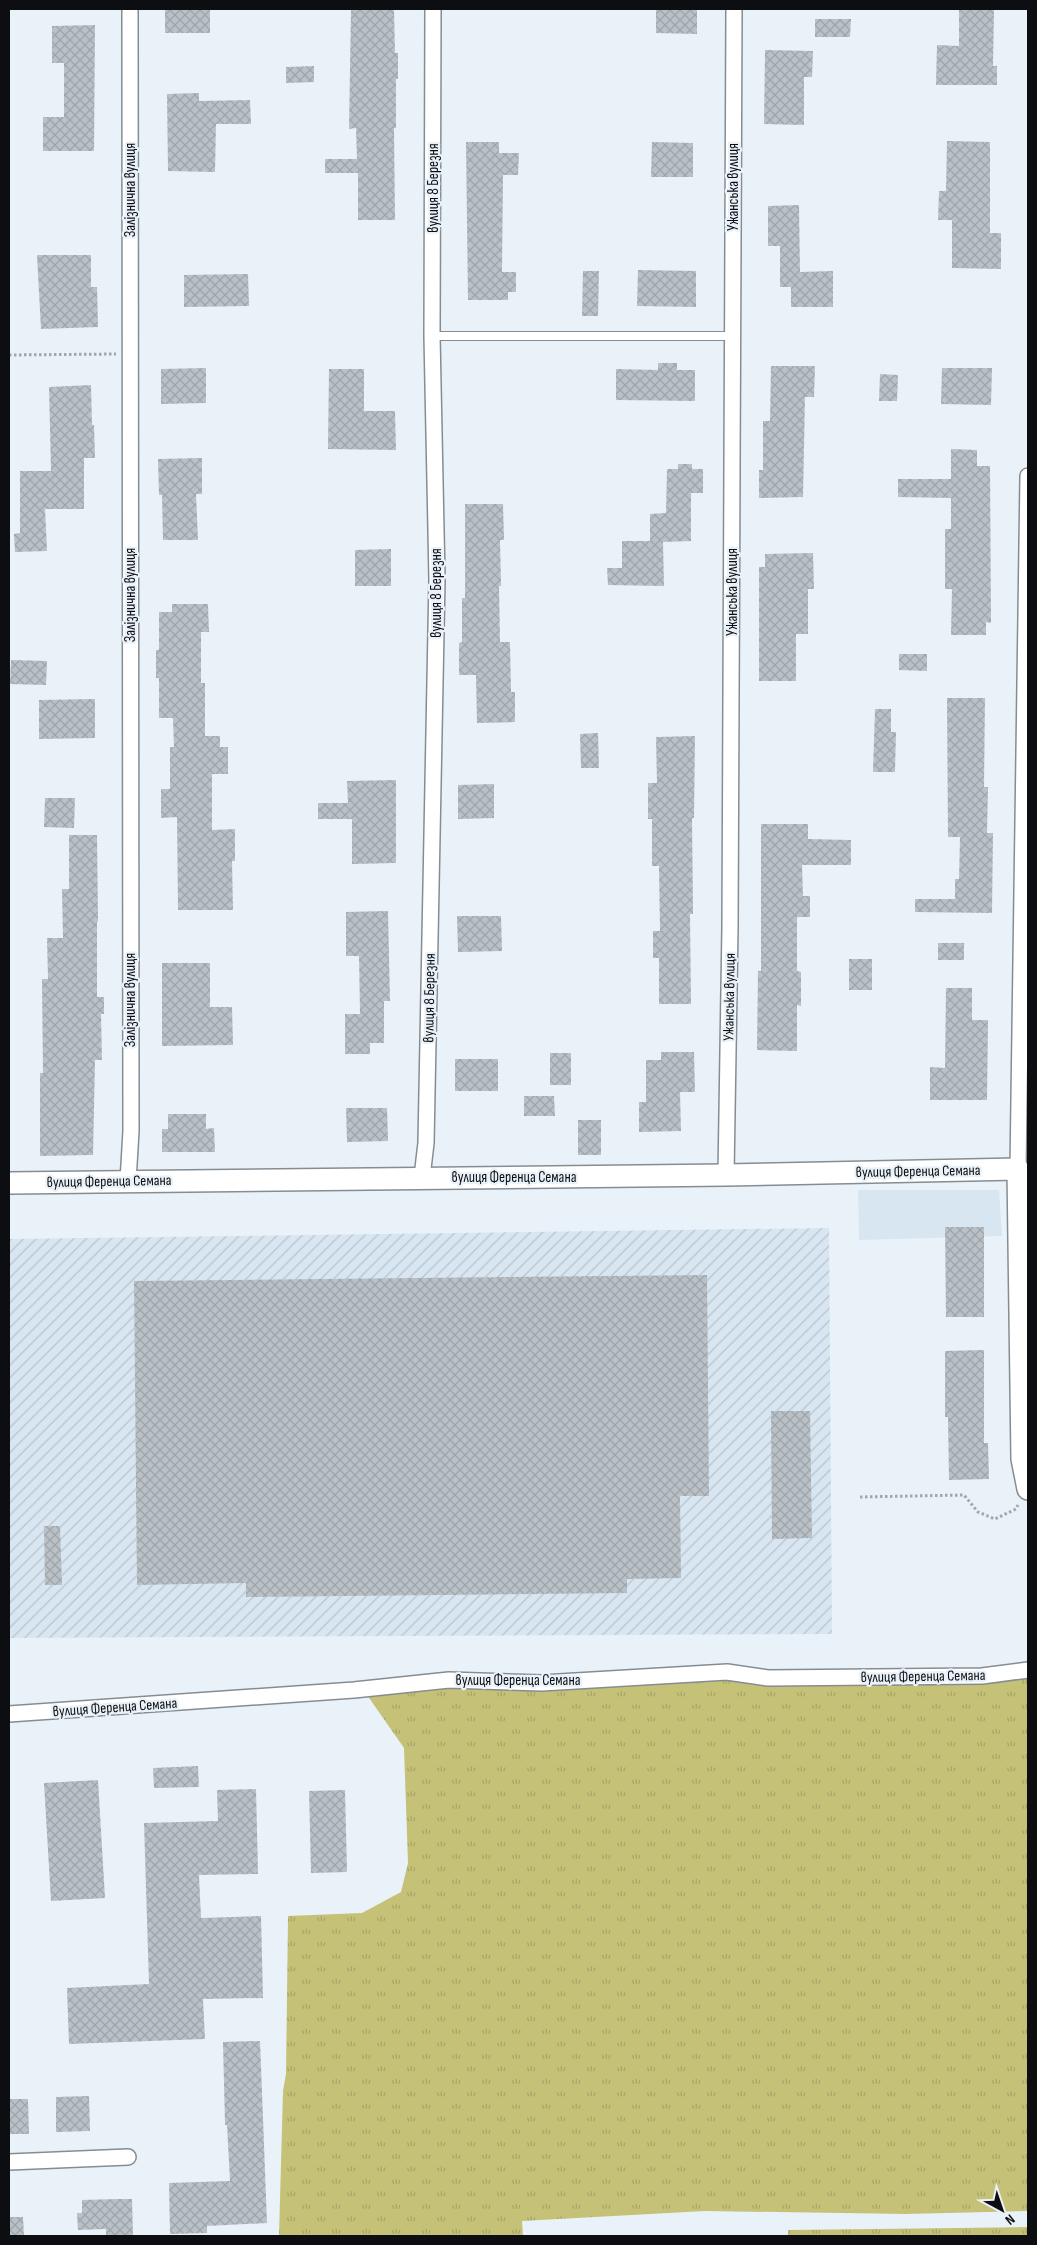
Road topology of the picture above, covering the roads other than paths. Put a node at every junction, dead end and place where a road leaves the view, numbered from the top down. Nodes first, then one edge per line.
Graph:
1 (130, 9) edge
2 (433, 9) edge
3 (734, 9) edge
4 (432, 336) junction
5 (732, 336) junction
6 (1028, 476) edge
7 (1018, 1169) junction
8 (726, 1176) junction
9 (422, 1177) junction
10 (128, 1181) junction
11 (9, 1183) edge
12 (1027, 1488) edge
13 (1028, 1670) edge
14 (9, 1714) edge
15 (128, 2157) dead end
16 (9, 2162) edge

1 - 10 street, Залізнична вулиця
2 - 4 street, вулиця 8 Березня
3 - 5 street, Ужанська вулиця
4 - 5 lane
4 - 9 street, вулиця 8 Березня
5 - 8 street, Ужанська вулиця
6 - 7 street
7 - 8 street, вулиця Ференца Семана
7 - 12 street
8 - 9 street, вулиця Ференца Семана
9 - 10 street, вулиця Ференца Семана
10 - 11 street, вулиця Ференца Семана
13 - 14 street, вулиця Ференца Семана
15 - 16 street

